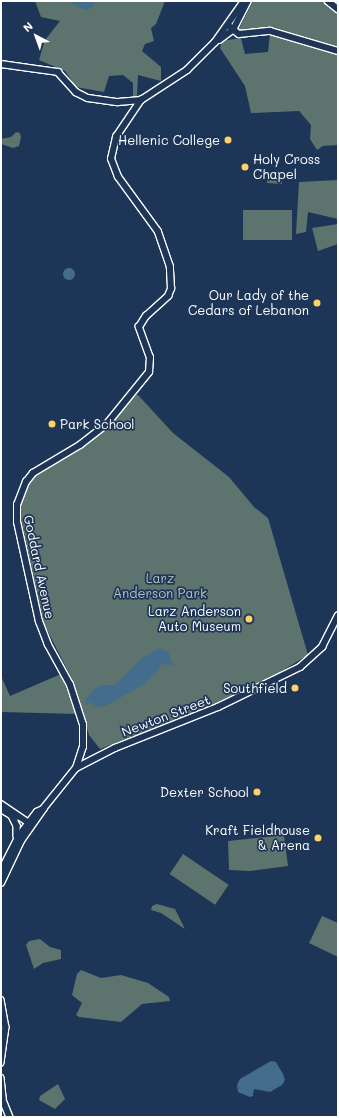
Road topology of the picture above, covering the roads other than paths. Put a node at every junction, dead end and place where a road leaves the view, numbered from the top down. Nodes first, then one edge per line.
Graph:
1 (244, 1) edge
2 (248, 1) edge
3 (328, 1) edge
4 (338, 9) edge
5 (228, 25) junction
6 (232, 30) junction
7 (238, 33) junction
8 (223, 38) junction
9 (215, 42) junction
10 (338, 51) edge
11 (1, 64) edge
12 (142, 100) junction
13 (338, 616) edge
14 (76, 768) junction
15 (1, 804) edge
16 (1, 809) edge
17 (12, 816) junction
18 (30, 825) junction
19 (17, 838) junction
20 (1, 871) edge
21 (1, 883) edge
22 (1, 1000) edge
23 (1, 1063) edge
24 (1, 1078) edge
25 (1, 1081) edge
26 (2, 1097) edge
27 (10, 1117) edge

1 - 5 main road
2 - 6 main road
3 - 4 main road
5 - 6 main road
5 - 9 main road
6 - 7 main road
6 - 8 main road
7 - 8 main road
7 - 10 main road
8 - 9 main road
9 - 12 main road
11 - 12 main road
12 - 14 main road, Goddard Avenue
13 - 14 main road, Newton Street
14 - 18 main road, Newton Street
15 - 18 main road
16 - 17 main road
17 - 18 main road
17 - 19 main road
18 - 19 main road, Newton Street
18 - 21 main road, Newton Street
19 - 20 main road, Newton Street
22 - 23 main road
24 - 25 main road
25 - 26 main road
26 - 27 main road

